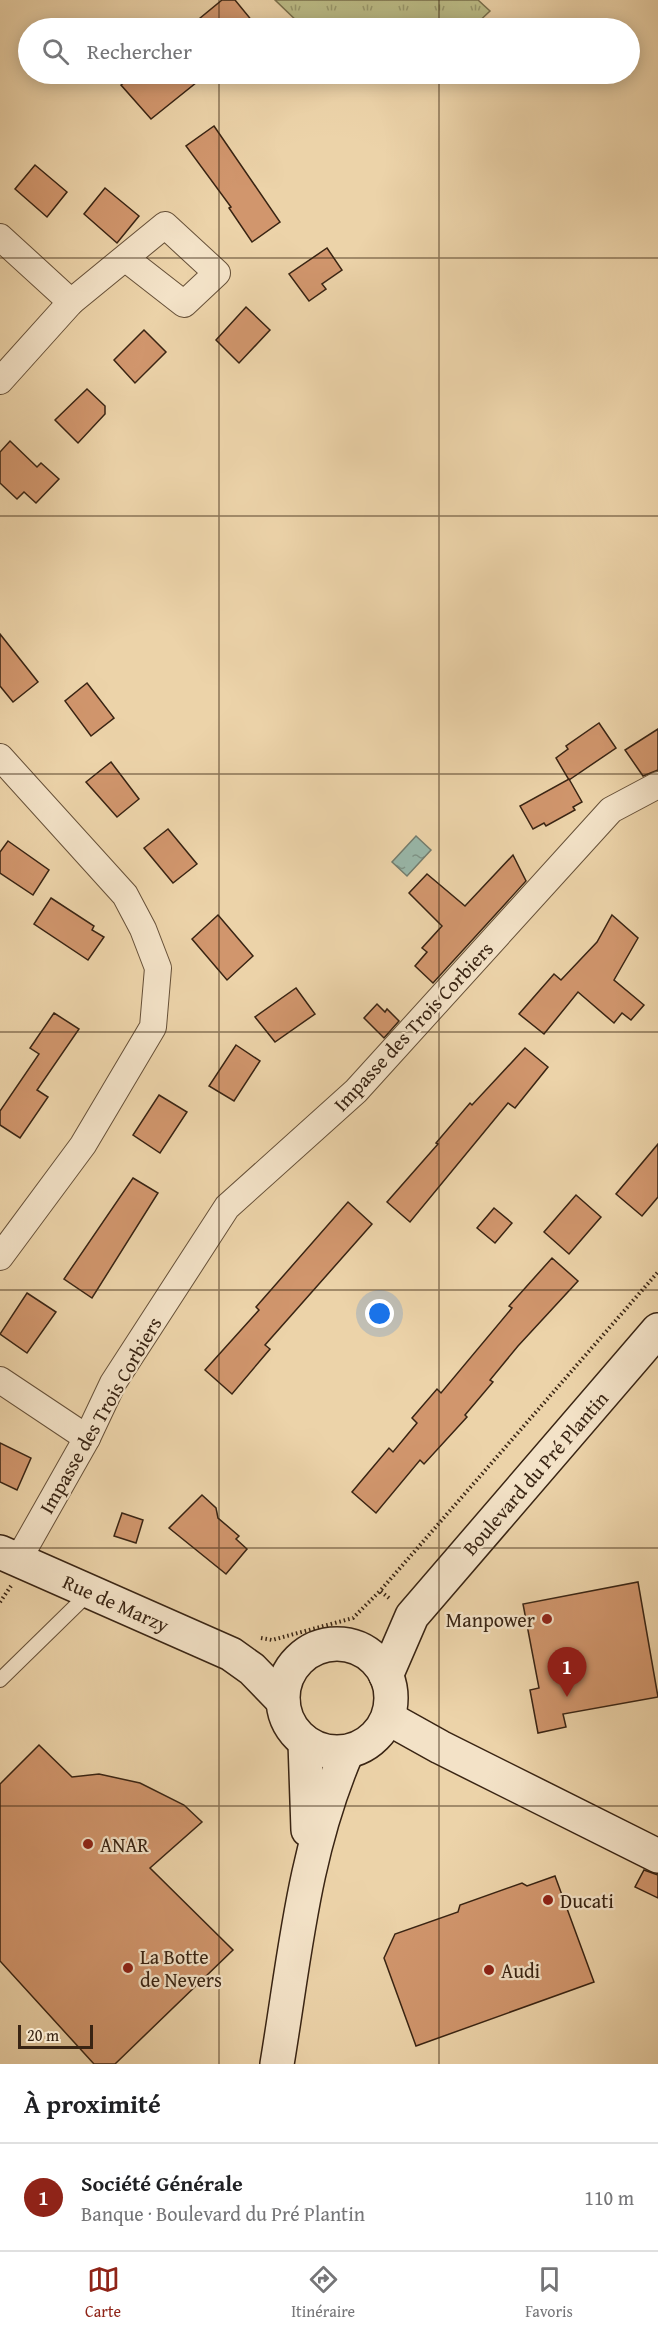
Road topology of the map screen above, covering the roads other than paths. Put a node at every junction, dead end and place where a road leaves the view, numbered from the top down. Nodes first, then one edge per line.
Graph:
1 (0, 237) edge
2 (125, 258) dead end
3 (71, 302) junction
4 (0, 381) edge
5 (0, 757) edge
6 (658, 785) edge
7 (0, 1257) edge
8 (658, 1330) edge
9 (0, 1380) edge
10 (87, 1438) junction
11 (9, 1556) edge
12 (90, 1592) junction
13 (412, 1616) junction
14 (243, 1645) junction
15 (349, 1645) junction
16 (300, 1659) junction
17 (386, 1676) junction
18 (0, 1680) edge
19 (283, 1701) junction
20 (388, 1718) junction
21 (305, 1742) junction
22 (347, 1752) junction
23 (658, 1856) edge
24 (308, 1868) junction
25 (277, 2064) edge

1 - 3 street
2 - 3 street
3 - 4 street
5 - 7 street
6 - 10 street, Impasse des Trois Corbiers
8 - 13 main road, Boulevard du Pré Plantin
9 - 10 street
10 - 11 street, Impasse des Trois Corbiers
11 - 12 main road, Rue de Marzy
12 - 14 main road, Rue de Marzy
12 - 18 lane
13 - 15 main road, Boulevard du Pré Plantin
13 - 17 main road, Boulevard du Pré Plantin
14 - 16 main road, Rue de Marzy
14 - 19 main road, Rue de Marzy
15 - 16 main road
15 - 17 main road
16 - 19 main road
17 - 20 main road
19 - 21 main road
20 - 22 main road
20 - 23 main road
21 - 22 main road
21 - 24 main road
22 - 24 main road
24 - 25 main road

